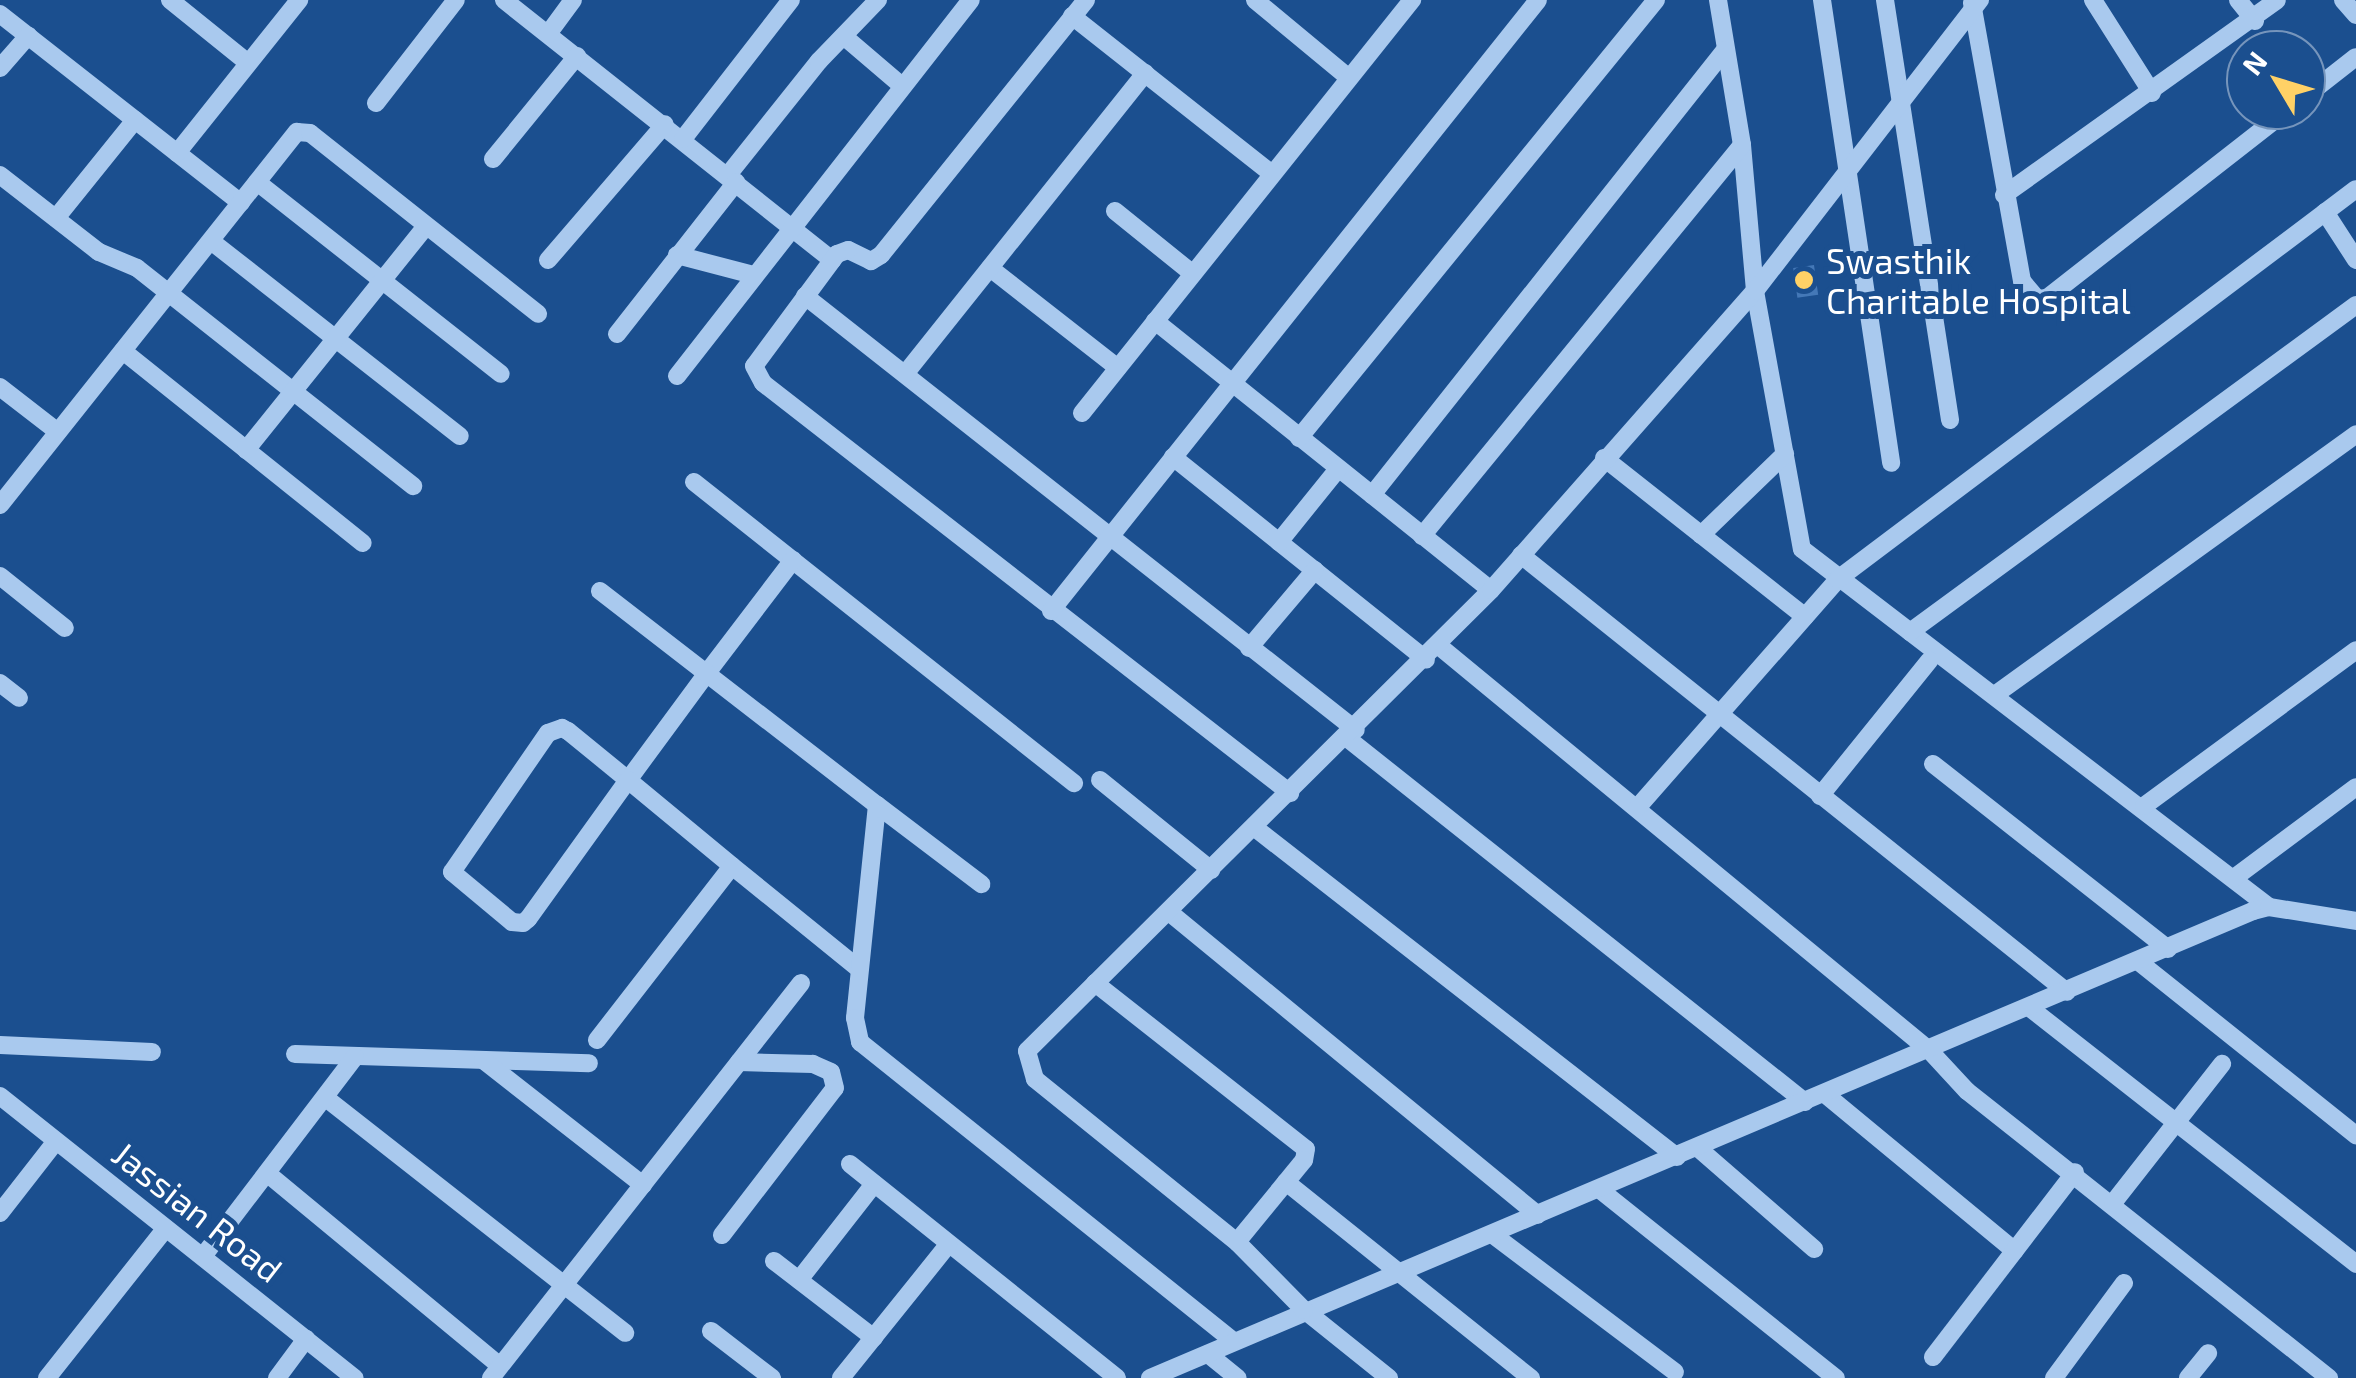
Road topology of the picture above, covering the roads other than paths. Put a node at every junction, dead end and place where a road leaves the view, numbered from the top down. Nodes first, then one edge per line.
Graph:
1 (170, 0) edge
2 (299, 0) edge
3 (456, 0) edge
4 (504, 0) edge
5 (574, 0) edge
6 (791, 0) edge
7 (878, 0) edge
8 (972, 0) edge
9 (1086, 0) edge
10 (1254, 0) edge
11 (1412, 0) edge
12 (1538, 0) edge
13 (1656, 0) edge
14 (1718, 0) edge
15 (1822, 0) edge
16 (1885, 0) edge
17 (2093, 0) edge
18 (2238, 0) edge
19 (2277, 0) edge
20 (2343, 0) edge
21 (1975, 4) edge
22 (0, 14) edge
23 (2356, 15) edge
24 (1072, 16) junction
25 (2255, 21) junction
26 (548, 34) junction
27 (28, 36) junction
28 (846, 39) junction
29 (1726, 50) junction
30 (577, 56) junction
31 (2356, 57) edge
32 (248, 63) junction
33 (0, 68) edge
34 (1145, 73) junction
35 (1349, 78) junction
36 (2326, 80) edge
37 (902, 86) junction
38 (2152, 93) junction
39 (376, 103) dead end
40 (1901, 105) junction
41 (135, 120) junction
42 (665, 124) junction
43 (2262, 130) edge
44 (684, 138) junction
45 (1742, 145) junction
46 (177, 153) junction
47 (493, 160) dead end
48 (1272, 174) junction
49 (0, 175) edge
50 (732, 178) junction
51 (1847, 178) junction
52 (257, 182) junction
53 (2356, 188) edge
54 (2004, 195) junction
55 (241, 203) junction
56 (1115, 211) dead end
57 (2324, 212) junction
58 (56, 218) junction
59 (426, 226) junction
60 (789, 226) junction
61 (210, 241) junction
62 (677, 254) junction
63 (548, 260) dead end
64 (832, 260) junction
65 (2356, 260) edge
66 (990, 268) junction
67 (1193, 274) junction
68 (753, 275) junction
69 (382, 280) junction
70 (1755, 291) junction
71 (169, 294) junction
72 (805, 296) junction
73 (2356, 306) edge
74 (538, 314) dead end
75 (1155, 321) junction
76 (617, 334) dead end
77 (336, 338) junction
78 (123, 351) junction
79 (1118, 368) junction
80 (501, 374) dead end
81 (905, 374) junction
82 (677, 376) dead end
83 (1231, 384) junction
84 (0, 387) edge
85 (293, 391) junction
86 (1082, 413) dead end
87 (1950, 420) dead end
88 (58, 432) junction
89 (2356, 434) edge
90 (460, 436) dead end
91 (1299, 438) junction
92 (246, 450) junction
93 (1785, 454) junction
94 (1174, 457) junction
95 (1604, 458) junction
96 (1891, 463) dead end
97 (1338, 468) junction
98 (7, 482) edge
99 (694, 482) dead end
100 (414, 486) dead end
101 (1372, 495) junction
102 (0, 504) edge
103 (1701, 535) junction
104 (1422, 536) junction
105 (1108, 538) junction
106 (1279, 542) junction
107 (364, 544) dead end
108 (1521, 555) junction
109 (794, 560) junction
110 (1314, 570) junction
111 (0, 576) edge
112 (1838, 579) junction
113 (600, 590) dead end
114 (1491, 590) junction
115 (1051, 611) junction
116 (1805, 616) junction
117 (65, 628) dead end
118 (1910, 632) junction
119 (1250, 648) junction
120 (2356, 650) edge
121 (1432, 653) junction
122 (1929, 662) dead end
123 (708, 673) junction
124 (0, 683) edge
125 (1996, 694) junction
126 (19, 698) dead end
127 (1719, 714) junction
128 (1351, 734) junction
129 (1933, 764) dead end
130 (628, 780) junction
131 (1100, 780) dead end
132 (1074, 782) dead end
133 (2356, 787) edge
134 (1290, 793) junction
135 (1820, 796) junction
136 (877, 805) junction
137 (2144, 806) junction
138 (1637, 808) junction
139 (1255, 828) junction
140 (732, 866) junction
141 (1212, 870) junction
142 (2234, 878) junction
143 (981, 884) dead end
144 (2270, 907) junction
145 (1170, 912) junction
146 (2356, 921) edge
147 (2168, 949) junction
148 (2139, 962) junction
149 (859, 969) junction
150 (802, 983) dead end
151 (1095, 983) junction
152 (2067, 992) junction
153 (2030, 1008) junction
154 (597, 1040) dead end
155 (0, 1045) edge
156 (1930, 1050) junction
157 (152, 1052) dead end
158 (296, 1054) dead end
159 (355, 1057) junction
160 (483, 1060) junction
161 (589, 1062) dead end
162 (739, 1062) junction
163 (2222, 1064) dead end
164 (1825, 1094) junction
165 (0, 1096) edge
166 (327, 1100) junction
167 (1805, 1102) junction
168 (2176, 1123) junction
169 (2356, 1135) edge
170 (56, 1140) junction
171 (1698, 1148) junction
172 (1677, 1156) junction
173 (850, 1164) dead end
174 (2075, 1172) junction
175 (268, 1174) junction
176 (1286, 1182) junction
177 (874, 1184) junction
178 (643, 1185) junction
179 (1599, 1189) junction
180 (2113, 1203) junction
181 (0, 1213) edge
182 (1538, 1215) junction
183 (166, 1228) junction
184 (1492, 1234) junction
185 (722, 1235) dead end
186 (1237, 1242) junction
187 (948, 1245) junction
188 (1814, 1249) dead end
189 (2015, 1251) junction
190 (204, 1256) junction
191 (774, 1261) dead end
192 (2356, 1264) edge
193 (1398, 1272) junction
194 (798, 1280) junction
195 (2124, 1283) dead end
196 (564, 1285) junction
197 (1304, 1310) junction
198 (711, 1331) dead end
199 (624, 1333) dead end
200 (874, 1338) junction
201 (306, 1339) junction
202 (1234, 1342) junction
203 (2208, 1353) dead end
204 (1208, 1354) junction
205 (1933, 1357) dead end
206 (495, 1372) edge
207 (1675, 1372) dead end
208 (1829, 1376) edge
209 (47, 1378) edge
210 (276, 1378) edge
211 (355, 1378) edge
212 (772, 1378) edge
213 (842, 1378) edge
214 (1116, 1378) edge
215 (1150, 1378) edge
216 (1238, 1378) edge
217 (1388, 1378) edge
218 (1531, 1378) edge
219 (2054, 1378) edge
220 (2188, 1378) edge
221 (2329, 1378) edge

1 - 32 street
2 - 32 street
3 - 39 street
4 - 26 street
5 - 26 street
6 - 44 street
7 - 28 street
8 - 37 street
9 - 24 street
10 - 35 street
11 - 35 street
12 - 83 street
13 - 91 street
14 - 29 street
15 - 51 street
16 - 40 street
17 - 38 street
18 - 25 street
19 - 25 street
20 - 23 street
21 - 40 street
21 - 54 street
22 - 27 street
24 - 34 street
24 - 64 street
25 - 38 street
26 - 30 street
27 - 33 street
27 - 41 street
28 - 37 street
28 - 50 street
29 - 45 street
29 - 101 street
30 - 42 street
30 - 47 street
31 - 36 street
32 - 46 street
34 - 48 street
34 - 66 street
35 - 48 street
37 - 60 street
38 - 54 street
40 - 51 street
40 - 87 street
41 - 46 street
41 - 58 street
42 - 44 street
42 - 63 street
43 - 54 street
44 - 50 street
45 - 70 street
45 - 104 street
46 - 55 street
48 - 67 street
49 - 58 street
50 - 60 street
50 - 62 street
51 - 70 street
51 - 96 street
52 - 55 street
52 - 59 street
52 - 69 street
53 - 57 street
55 - 61 street
56 - 67 street
57 - 65 street
57 - 112 street
58 - 71 street
59 - 69 street
59 - 74 street
60 - 64 street
60 - 68 street
61 - 71 street
61 - 77 street
62 - 68 street
62 - 76 street
64 - 72 street
66 - 79 street
66 - 81 street
67 - 75 street
68 - 82 street
69 - 77 street
69 - 80 street
70 - 93 street
70 - 95 street
71 - 78 street
71 - 85 street
72 - 81 street
72 - 115 street
73 - 118 street
75 - 79 street
75 - 83 street
77 - 85 street
77 - 90 street
78 - 88 street
78 - 92 street
79 - 86 street
81 - 105 street
83 - 91 street
83 - 94 street
84 - 88 street
85 - 92 street
85 - 100 street
88 - 98 street
89 - 125 street
91 - 97 street
92 - 107 street
93 - 103 street
93 - 112 street
94 - 105 street
94 - 106 street
95 - 103 street
95 - 108 street
97 - 101 street
97 - 106 street
98 - 102 street
99 - 109 street
101 - 104 street
103 - 116 street
104 - 114 street
105 - 115 street
105 - 119 street
106 - 110 street
108 - 114 street
108 - 127 street
109 - 123 street
109 - 132 street
110 - 119 street
110 - 121 street
111 - 117 street
112 - 116 street
112 - 118 street
113 - 123 street
114 - 121 street
115 - 134 street
116 - 127 street
118 - 125 street
119 - 128 street
120 - 137 street
121 - 128 street
121 - 138 street
122 - 135 street
123 - 130 street
123 - 136 street
124 - 126 street
125 - 137 street
127 - 135 street
127 - 138 street
128 - 134 street
128 - 167 street
129 - 147 street
130 - 130 street
130 - 140 street
131 - 141 street
133 - 142 street
134 - 139 street
135 - 152 street
136 - 143 street
136 - 149 street
137 - 142 street
138 - 156 street
139 - 141 street
139 - 172 street
140 - 149 street
140 - 154 street
141 - 145 street
142 - 144 street
144 - 146 street
144 - 147 street
145 - 151 street
145 - 182 street
147 - 148 street
148 - 152 street
148 - 169 street
149 - 202 street
150 - 162 street
151 - 176 street
151 - 186 street
152 - 153 street
153 - 156 street
153 - 168 street
155 - 157 street
156 - 164 street
156 - 174 street
158 - 159 street
159 - 160 street
159 - 166 street
160 - 161 street
160 - 178 street
162 - 178 street
162 - 185 street
163 - 168 street
164 - 167 street
164 - 189 street
165 - 170 street, Jassian Road
166 - 175 street
166 - 196 street
167 - 171 street
168 - 180 street
168 - 192 street
170 - 181 street
170 - 183 street, Jassian Road
171 - 172 street
171 - 188 street
172 - 179 street
173 - 177 street
174 - 180 street
174 - 189 street
175 - 190 street
175 - 206 street
176 - 186 street
176 - 193 street
177 - 187 street
177 - 194 street
178 - 196 street
179 - 182 street
179 - 208 street
180 - 221 street
182 - 184 street
183 - 190 street, Jassian Road
183 - 209 street
184 - 193 street
184 - 207 street
186 - 197 street
187 - 200 street
187 - 214 street
189 - 205 street
190 - 201 street, Jassian Road
191 - 194 street
193 - 197 street
193 - 218 street
194 - 200 street
195 - 219 street
196 - 199 street
196 - 206 street
197 - 202 street
197 - 217 street
198 - 212 street
200 - 213 street
201 - 210 street
201 - 211 street, Jassian Road
202 - 204 street
203 - 220 street
204 - 215 street
204 - 216 street

